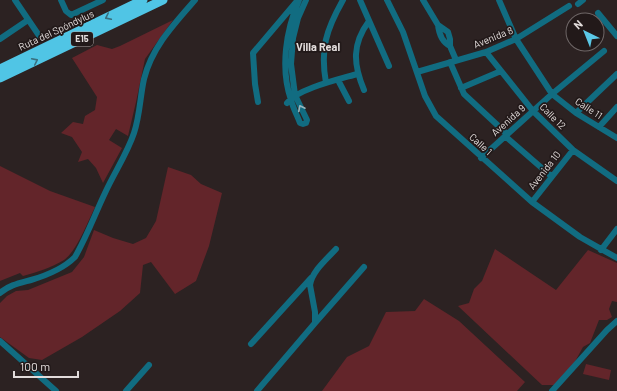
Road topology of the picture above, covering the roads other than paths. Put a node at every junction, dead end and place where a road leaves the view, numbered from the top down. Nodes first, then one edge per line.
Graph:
1 (15, 0) edge
2 (61, 0) edge
3 (103, 0) edge
4 (143, 0) edge
5 (163, 0) edge
6 (195, 0) edge
7 (298, 0) edge
8 (306, 0) edge
9 (343, 0) edge
10 (360, 0) edge
11 (387, 0) edge
12 (423, 0) edge
13 (499, 0) edge
14 (93, 2) edge
15 (132, 6) edge
16 (569, 6) dead end
17 (296, 17) junction
18 (28, 20) junction
19 (369, 21) junction
20 (605, 21) edge
21 (617, 36) edge
22 (40, 37) dead end
23 (0, 39) edge
24 (516, 39) junction
25 (486, 52) junction
26 (603, 52) edge
27 (453, 61) junction
28 (389, 66) dead end
29 (0, 69) edge
30 (417, 72) junction
31 (501, 72) junction
32 (357, 74) junction
33 (617, 74) edge
34 (0, 78) edge
35 (338, 80) junction
36 (326, 83) junction
37 (461, 88) junction
38 (364, 90) dead end
39 (552, 94) junction
40 (349, 101) dead end
41 (258, 102) dead end
42 (617, 107) edge
43 (533, 111) junction
44 (576, 113) junction
45 (599, 127) junction
46 (506, 135) junction
47 (617, 138) edge
48 (573, 150) junction
49 (481, 158) junction
50 (551, 176) junction
51 (617, 181) edge
52 (532, 202) junction
53 (617, 229) edge
54 (336, 249) dead end
55 (601, 250) junction
56 (617, 258) edge
57 (364, 267) dead end
58 (313, 275) junction
59 (0, 293) edge
60 (617, 321) edge
61 (315, 323) junction
62 (0, 341) edge
63 (251, 344) dead end
64 (149, 365) dead end
65 (56, 391) edge
66 (126, 391) edge
67 (257, 391) edge
68 (552, 391) edge

1 - 18 street
2 - 14 street
3 - 14 street
4 - 15 highway, Ruta del Spóndylus / E15
5 - 15 highway, Ruta del Spóndylus / E15
6 - 59 street
7 - 17 street
7 - 41 street
8 - 17 street
9 - 36 street
10 - 19 street
11 - 30 street, Calle 1
12 - 27 street
13 - 24 street, Calle 11
15 -> 29 highway, Ruta del Spóndylus / E15
34 -> 15 highway, Ruta del Spóndylus / E15
16 - 24 street, Avenida 8
17 - 36 street
18 - 22 street
18 - 23 street
19 - 28 street
19 - 32 street
20 - 21 street
24 - 25 street, Avenida 8
24 - 39 street, Calle 11
25 - 27 street, Avenida 8
25 - 31 street, Calle 12
26 - 39 street, Avenida 9
27 - 30 street, Avenida 8
27 - 37 street
30 - 49 street, Calle 1
31 - 37 street
31 - 43 street, Calle 12
32 - 35 street
32 - 38 street
33 - 44 street
35 - 36 street
35 - 40 street
37 - 46 street
39 - 43 street, Avenida 9
39 - 44 street, Calle 11
42 - 45 street
43 - 46 street, Avenida 9
43 - 48 street, Calle 12
44 - 45 street, Calle 11
45 - 47 street, Calle 11
46 - 49 street, Avenida 9
46 - 50 street
48 - 50 street, Avenida 10
48 - 51 street, Calle 12
49 - 52 street, Calle 1
50 - 52 street, Avenida 10
52 - 55 street, Calle 1
53 - 55 street
54 - 58 street
55 - 56 street, Calle 1
57 - 61 street
58 - 61 street
58 - 63 street
60 - 68 street
61 - 67 street
62 - 65 street
64 - 66 street

